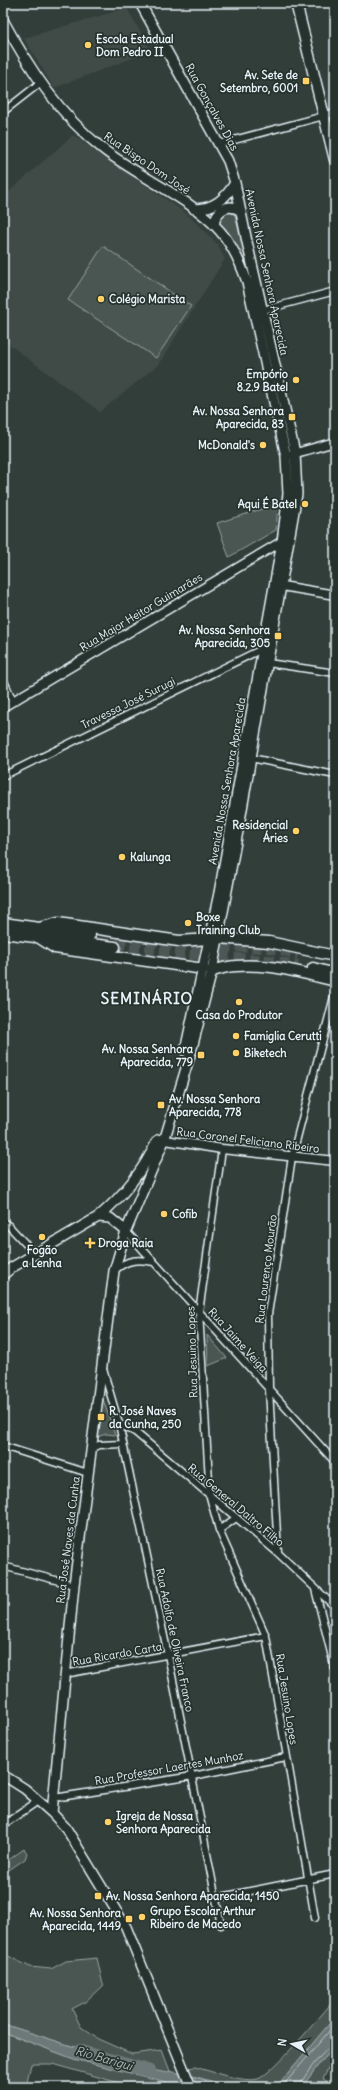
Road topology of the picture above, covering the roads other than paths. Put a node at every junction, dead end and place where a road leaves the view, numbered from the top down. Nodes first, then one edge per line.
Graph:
1 (140, 3) edge
2 (296, 3) edge
3 (3, 20) edge
4 (40, 83) junction
5 (3, 112) edge
6 (335, 113) edge
7 (324, 115) junction
8 (219, 144) junction
9 (335, 160) edge
10 (235, 183) junction
11 (194, 210) junction
12 (241, 211) junction
13 (214, 225) junction
14 (335, 291) edge
15 (263, 310) junction
16 (335, 442) edge
17 (295, 453) junction
18 (286, 456) junction
19 (291, 537) junction
20 (282, 542) junction
21 (278, 585) junction
22 (335, 595) edge
23 (262, 649) junction
24 (268, 663) junction
25 (335, 672) edge
26 (3, 679) edge
27 (13, 701) junction
28 (3, 707) edge
29 (251, 758) junction
30 (335, 775) edge
31 (3, 776) edge
32 (3, 923) edge
33 (3, 933) edge
34 (39, 933) junction
35 (214, 938) junction
36 (116, 942) tunnel mouth
37 (298, 954) tunnel mouth
38 (335, 956) edge
39 (335, 962) edge
40 (298, 965) tunnel mouth
41 (208, 970) junction
42 (335, 974) edge
43 (335, 981) edge
44 (335, 993) edge
45 (161, 1140) junction
46 (222, 1149) junction
47 (292, 1157) junction
48 (335, 1161) edge
49 (98, 1217) junction
50 (3, 1222) edge
51 (126, 1231) junction
52 (34, 1254) junction
53 (155, 1262) junction
54 (114, 1272) junction
55 (3, 1275) edge
56 (199, 1312) junction
57 (101, 1362) junction
58 (268, 1389) junction
59 (119, 1424) junction
60 (122, 1444) junction
61 (3, 1446) edge
62 (91, 1449) junction
63 (335, 1462) edge
64 (88, 1473) junction
65 (210, 1497) junction
66 (236, 1518) junction
67 (219, 1530) junction
68 (278, 1553) junction
69 (3, 1566) edge
70 (74, 1585) junction
71 (315, 1589) junction
72 (335, 1607) edge
73 (266, 1636) junction
74 (168, 1655) junction
75 (335, 1669) edge
76 (65, 1674) junction
77 (286, 1757) junction
78 (3, 1775) edge
79 (193, 1776) junction
80 (54, 1798) junction
81 (38, 1800) junction
82 (52, 1813) junction
83 (3, 1825) edge
84 (335, 1874) edge
85 (308, 1880) junction
86 (216, 1898) junction
87 (315, 1918) dead end
88 (221, 1925) dead end
89 (191, 2087) edge

1 - 8 main road, Rua Gonçalves Dias
2 - 7 main road
3 - 4 main road, Rua Bispo Dom José
4 - 5 street
4 - 11 main road, Rua Bispo Dom José
6 - 7 street
7 - 8 street
7 - 9 main road
8 - 10 main road, Rua Gonçalves Dias
10 - 11 main road
10 - 12 main road, Avenida Nossa Senhora Aparecida
11 - 13 main road, Rua Bispo Dom José
12 - 13 main road
12 - 15 main road, Avenida Nossa Senhora Aparecida
13 - 18 main road, Avenida Nossa Senhora Aparecida
14 - 15 street
15 - 17 main road, Avenida Nossa Senhora Aparecida
16 - 17 street
17 - 18 street
17 - 19 main road, Avenida Nossa Senhora Aparecida
18 - 20 main road, Avenida Nossa Senhora Aparecida
19 - 20 street, Rua Major Heitor Guimarães
19 - 21 main road, Avenida Nossa Senhora Aparecida
20 - 21 main road, Avenida Nossa Senhora Aparecida
20 - 27 street, Rua Major Heitor Guimarães
21 - 22 street
21 - 23 main road, Avenida Nossa Senhora Aparecida
21 - 24 main road, Avenida Nossa Senhora Aparecida
23 - 31 street, Travessa José Surugi
23 - 35 main road, Avenida Nossa Senhora Aparecida
24 - 25 street
24 - 29 main road, Avenida Nossa Senhora Aparecida
26 - 27 street
27 - 28 street, Rua Major Heitor Guimarães
29 - 30 street
29 - 35 main road, Avenida Nossa Senhora Aparecida
32 - 34 main road
33 - 34 main road
34 - 35 main road
34 - 36 main road
34 - 41 main road
35 - 38 main road
35 - 41 main road, Avenida Nossa Senhora Aparecida
37 - 39 main road
40 - 42 main road
41 - 43 main road
41 - 45 main road, Avenida Nossa Senhora Aparecida
44 - 47 street, Rua Lourenço Mourão
45 - 46 street, Rua Coronel Feliciano Ribeiro
45 - 49 main road, Avenida Nossa Senhora Aparecida
45 - 51 main road, Rua José Naves da Cunha
46 - 47 street, Rua Coronel Feliciano Ribeiro
46 - 56 street, Rua Jesuino Lopes
47 - 48 street, Rua Coronel Feliciano Ribeiro
47 - 58 street, Rua Lourenço Mourão
49 - 51 main road
49 - 52 main road, Avenida Nossa Senhora Aparecida
50 - 52 street
51 - 53 street, Rua Jaime Veiga
51 - 54 main road, Rua José Naves da Cunha
52 - 55 main road, Avenida Nossa Senhora Aparecida
53 - 54 street
53 - 56 street, Rua Jaime Veiga
54 - 57 main road, Rua José Naves da Cunha
56 - 58 street, Rua Jaime Veiga
56 - 65 street, Rua Jesuino Lopes
57 - 59 street, Rua Adolfo de Oliveira Franco
57 - 62 main road, Rua José Naves da Cunha
58 - 63 street, Rua Jaime Veiga
58 - 68 street, Rua Lourenço Mourão
59 - 60 street, Rua Adolfo de Oliveira Franco
59 - 65 street, Rua General Daltro Filho
60 - 62 street
60 - 74 street, Rua Adolfo de Oliveira Franco
61 - 64 street
62 - 64 main road, Rua José Naves da Cunha
64 - 70 main road, Rua José Naves da Cunha
65 - 66 street, Rua General Daltro Filho
65 - 67 street, Rua Jesuino Lopes
66 - 67 street
66 - 68 street, Rua General Daltro Filho
67 - 73 street, Rua Jesuino Lopes
68 - 71 street, Rua General Daltro Filho
69 - 70 street
70 - 76 main road, Rua José Naves da Cunha
71 - 72 street, Rua General Daltro Filho
71 - 75 street
73 - 74 street, Rua Ricardo Carta
73 - 77 street, Rua Jesuino Lopes
74 - 76 street, Rua Ricardo Carta
74 - 79 street, Rua Adolfo de Oliveira Franco
76 - 80 main road, Rua José Naves da Cunha
77 - 79 street, Rua Professor Laertes Munhoz
77 - 85 street, Rua Jesuino Lopes
78 - 81 main road
79 - 80 street, Rua Professor Laertes Munhoz
79 - 86 street, Rua Adolfo de Oliveira Franco
80 - 82 main road, Rua José Naves da Cunha
81 - 82 main road
81 - 83 street
82 - 89 main road
84 - 85 street
85 - 86 street
85 - 87 street, Rua Jesuino Lopes
86 - 88 street, Rua Adolfo de Oliveira Franco

